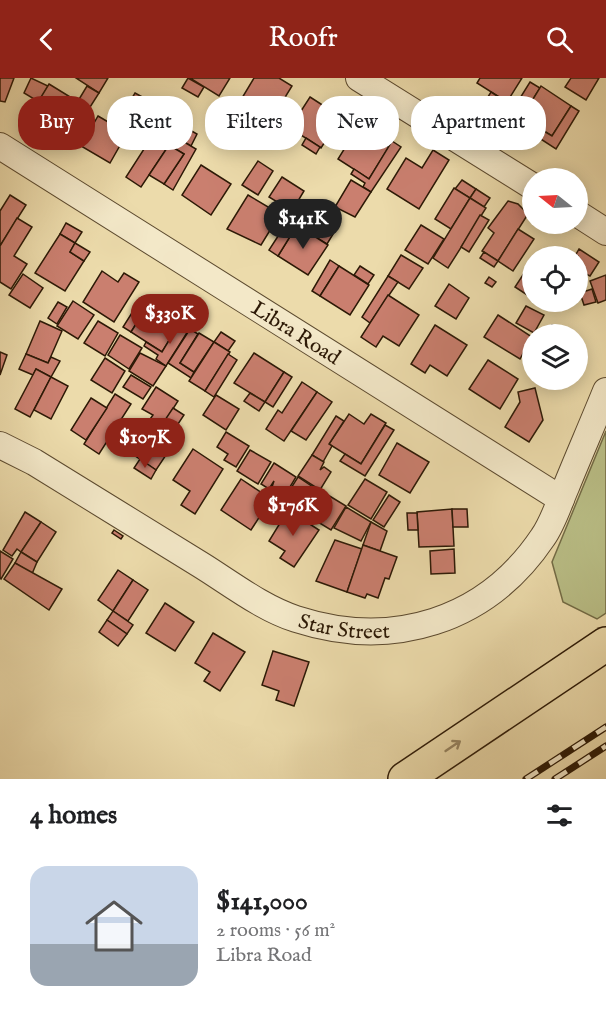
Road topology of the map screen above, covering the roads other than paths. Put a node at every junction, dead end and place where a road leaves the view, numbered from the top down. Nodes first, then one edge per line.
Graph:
1 (359, 78) edge
2 (0, 146) edge
3 (522, 180) edge
4 (588, 220) edge
5 (606, 232) edge
6 (606, 391) edge
7 (0, 445) edge
8 (561, 499) junction
9 (606, 644) edge
10 (405, 779) edge

1 - 3 street
2 - 8 street, Libra Road
4 - 5 street
6 - 8 street, Star Street
7 - 8 street, Star Street
10 -> 9 highway

